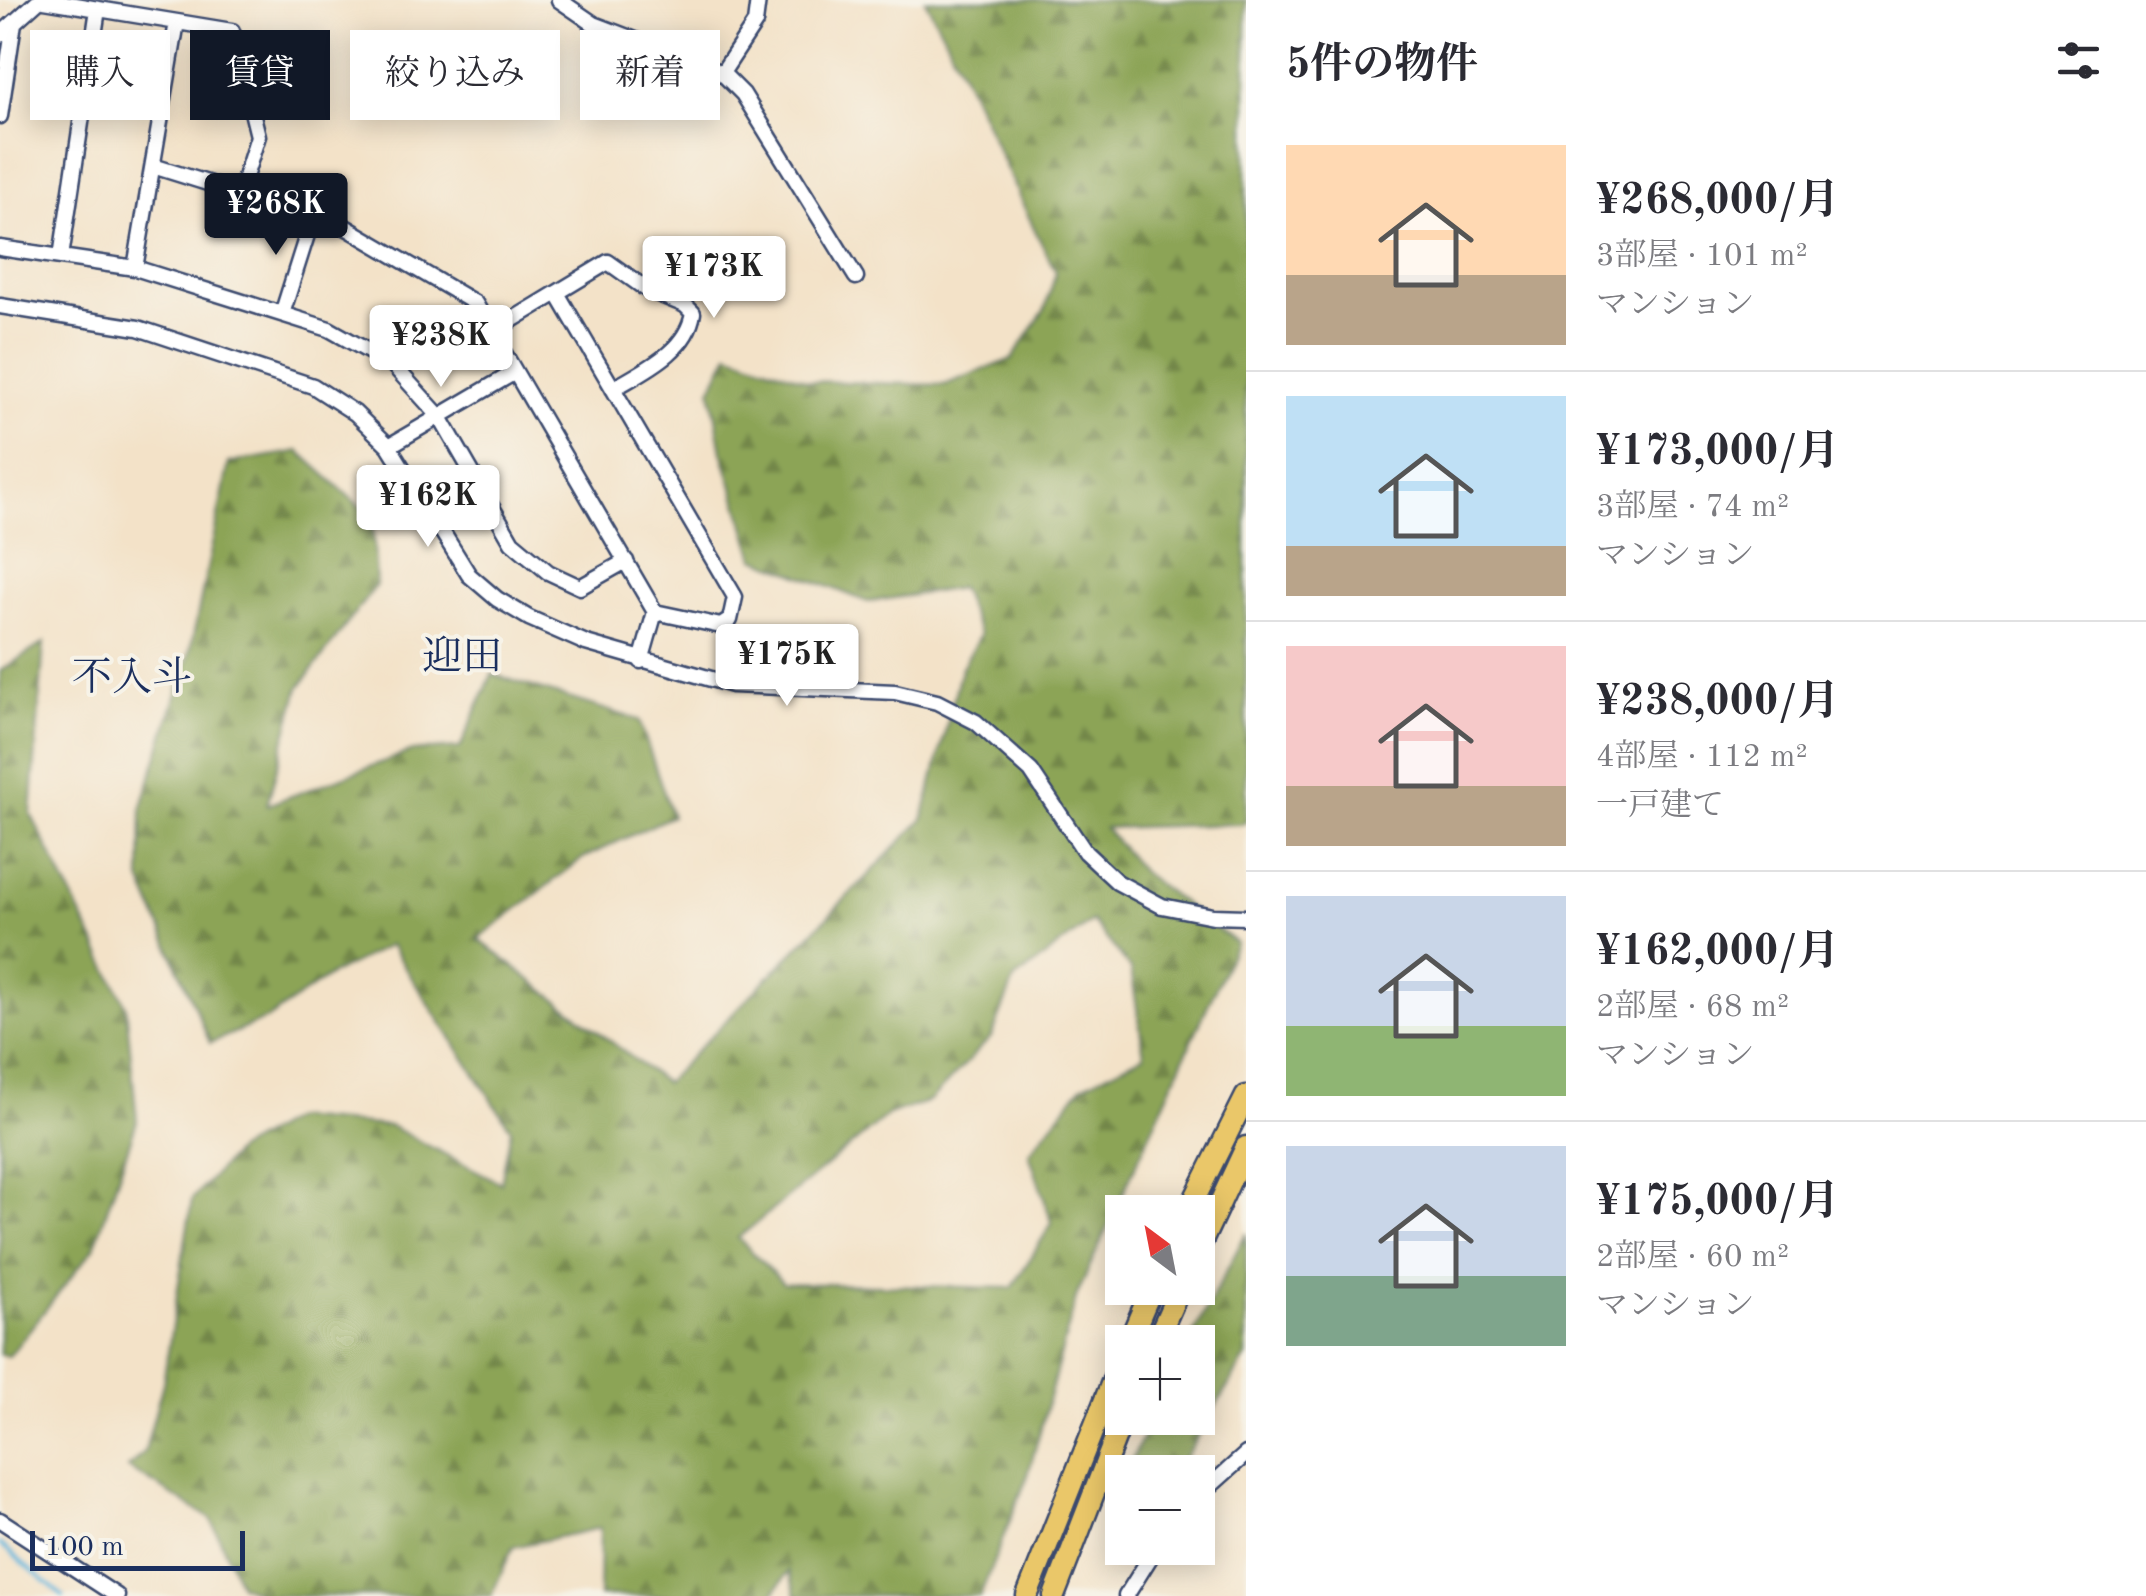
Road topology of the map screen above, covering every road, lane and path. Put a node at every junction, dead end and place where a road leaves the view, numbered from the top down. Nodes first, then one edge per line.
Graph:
1 (42, 0) edge
2 (558, 0) edge
3 (758, 0) edge
4 (98, 9) junction
5 (177, 22) junction
6 (14, 23) junction
7 (0, 35) edge
8 (722, 73) junction
9 (0, 116) edge
10 (152, 166) junction
11 (240, 193) junction
12 (313, 216) junction
13 (0, 248) edge
14 (61, 257) junction
15 (134, 268) junction
16 (856, 277) dead end
17 (556, 292) junction
18 (0, 306) edge
19 (282, 314) junction
20 (492, 332) junction
21 (515, 372) junction
22 (613, 389) junction
23 (440, 416) junction
24 (389, 446) junction
25 (626, 561) junction
26 (656, 612) junction
27 (641, 661) junction
28 (1246, 917) edge
29 (1246, 1096) edge
30 (1246, 1147) edge
31 (1196, 1195) edge
32 (1215, 1214) edge
33 (1105, 1400) edge
34 (1116, 1435) edge
35 (1246, 1454) edge
36 (1215, 1482) edge
37 (0, 1520) edge
38 (1145, 1565) edge
39 (117, 1596) edge
40 (1027, 1596) edge
41 (1054, 1596) edge
42 (1126, 1596) edge

1 - 4 street
1 - 6 street
2 - 8 street
3 - 8 street
4 - 5 street
4 - 14 street
5 - 10 street
5 - 11 street
6 - 7 street
6 - 9 street
8 - 16 street
10 - 11 street
10 - 15 street
11 - 12 street
12 - 19 street
12 - 20 street
13 - 14 street
14 - 15 street
15 - 19 street
17 - 20 street
17 - 22 street
17 - 22 street
18 - 24 street
19 - 23 street
20 - 21 street
21 - 23 street
21 - 25 street
22 - 26 street
23 - 24 street
23 - 25 street
24 - 27 street
25 - 26 street
26 - 27 street
27 - 28 street
29 - 31 highway
30 - 32 highway
33 - 40 highway
34 - 41 highway
35 - 36 street
37 - 39 street
38 - 42 street

